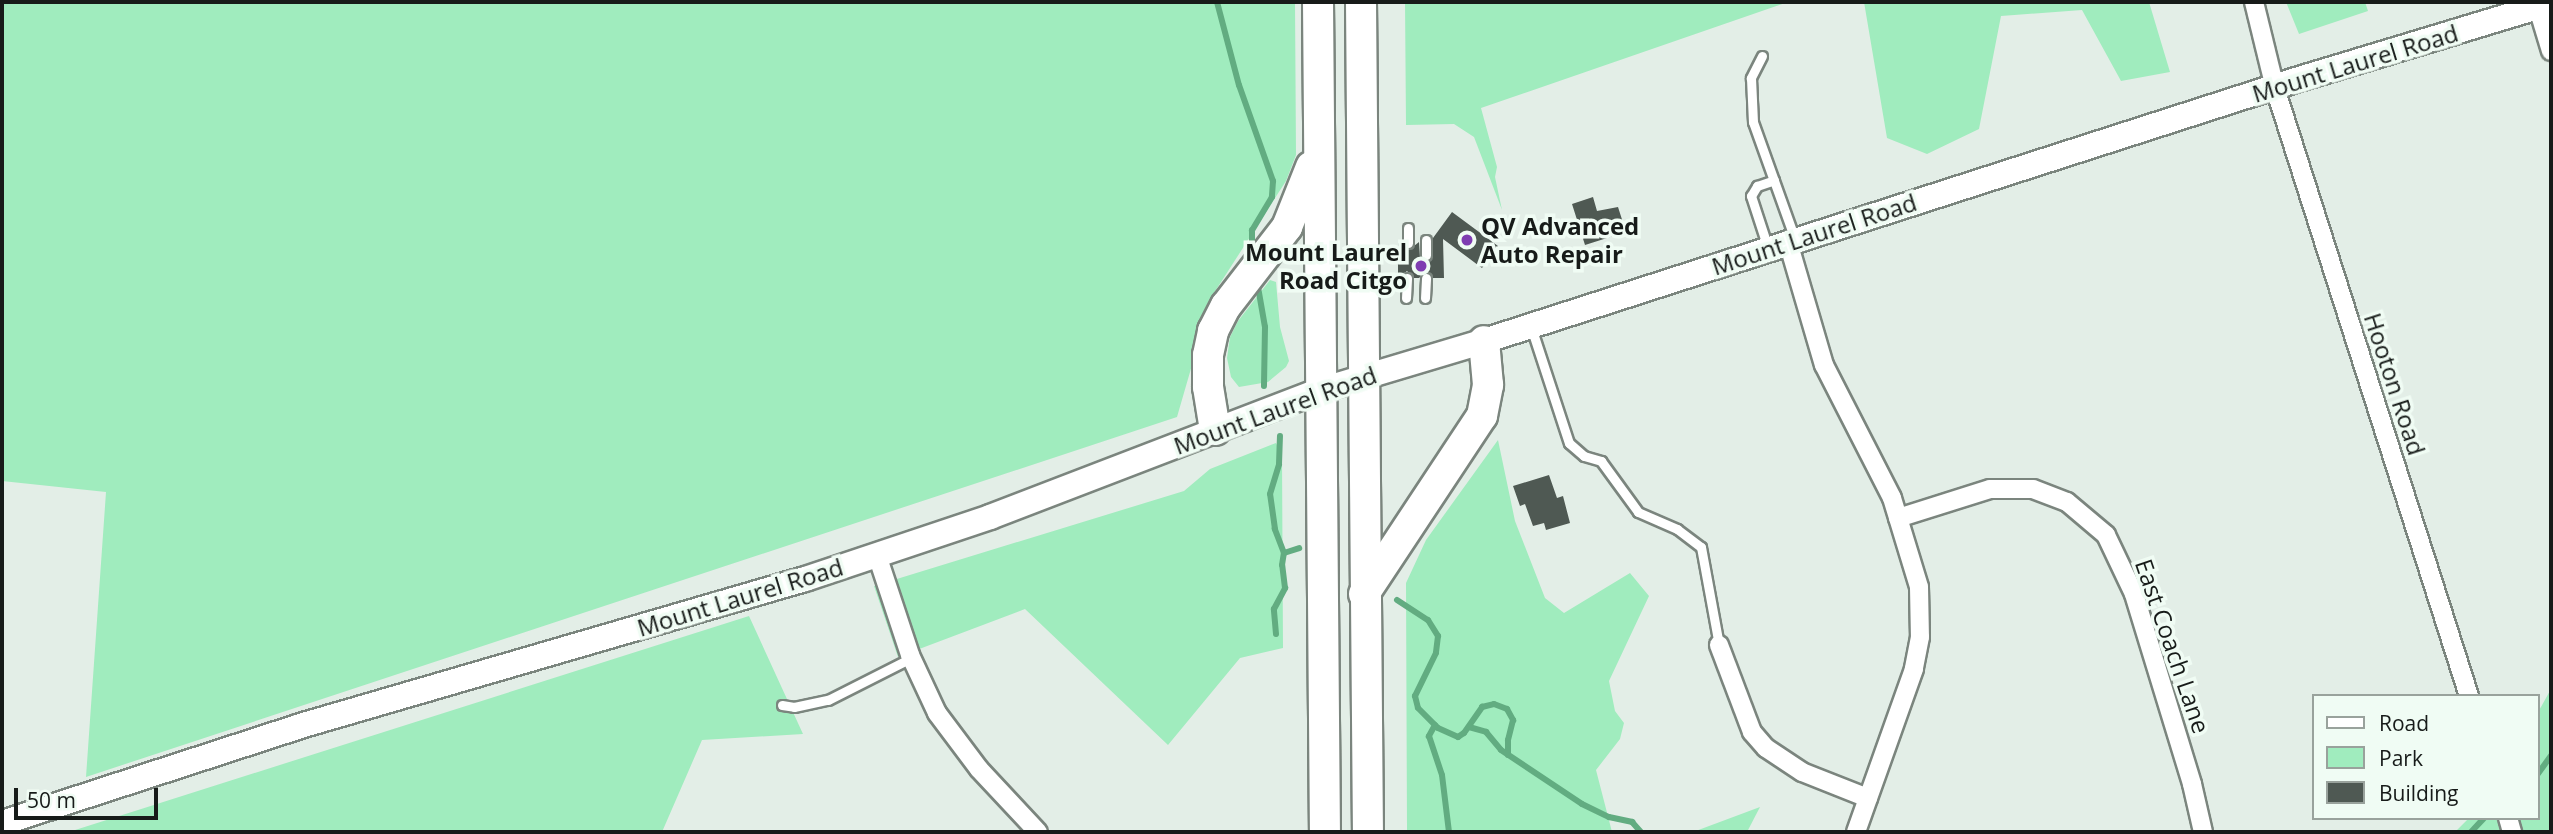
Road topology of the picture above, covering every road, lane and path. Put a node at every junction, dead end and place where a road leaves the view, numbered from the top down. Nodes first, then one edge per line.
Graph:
1 (1318, 2) edge
2 (1361, 2) edge
3 (2253, 2) edge
4 (2545, 6) edge
5 (2551, 51) edge
6 (1762, 56) dead end
7 (2275, 88) junction
8 (1318, 147) junction
9 (1774, 180) junction
10 (1408, 228) dead end
11 (1426, 240) dead end
12 (1408, 243) dead end
13 (1784, 244) junction
14 (1426, 255) dead end
15 (1407, 278) dead end
16 (1426, 278) dead end
17 (1406, 298) dead end
18 (1425, 298) dead end
19 (1530, 326) junction
20 (1483, 341) junction
21 (1362, 377) junction
22 (1321, 390) junction
23 (1215, 430) junction
24 (1898, 518) junction
25 (877, 555) junction
26 (1364, 594) junction
27 (1719, 645) joint
28 (911, 657) junction
29 (2468, 694) edge
30 (782, 705) dead end
31 (1868, 799) junction
32 (2, 823) edge
33 (1038, 832) edge
34 (1325, 832) edge
35 (1368, 832) edge
36 (1856, 832) edge
37 (2203, 832) edge

1 - 8 highway
2 - 21 highway
3 - 7 street, Hooton Road
4 - 5 street
4 - 7 main road, Mount Laurel Road
6 - 9 lane
7 - 13 main road, Mount Laurel Road
7 - 29 street, Hooton Road
8 - 22 highway
8 - 23 highway
9 - 13 lane
9 - 13 lane
10 - 12 lane
11 - 14 lane
13 - 19 main road, Mount Laurel Road
13 - 24 street
15 - 17 lane
16 - 18 lane
19 - 20 main road, Mount Laurel Road
19 - 27 lane
20 - 21 main road, Mount Laurel Road
20 - 26 highway
21 - 22 main road, Mount Laurel Road
21 - 26 highway
22 - 23 main road, Mount Laurel Road
22 - 34 highway
23 - 25 main road, Mount Laurel Road
24 - 31 street
24 - 37 street, East Coach Lane
25 - 28 street
25 - 32 main road, Mount Laurel Road
26 - 35 highway
27 - 31 street
28 - 30 lane
28 - 33 street
31 - 36 street

